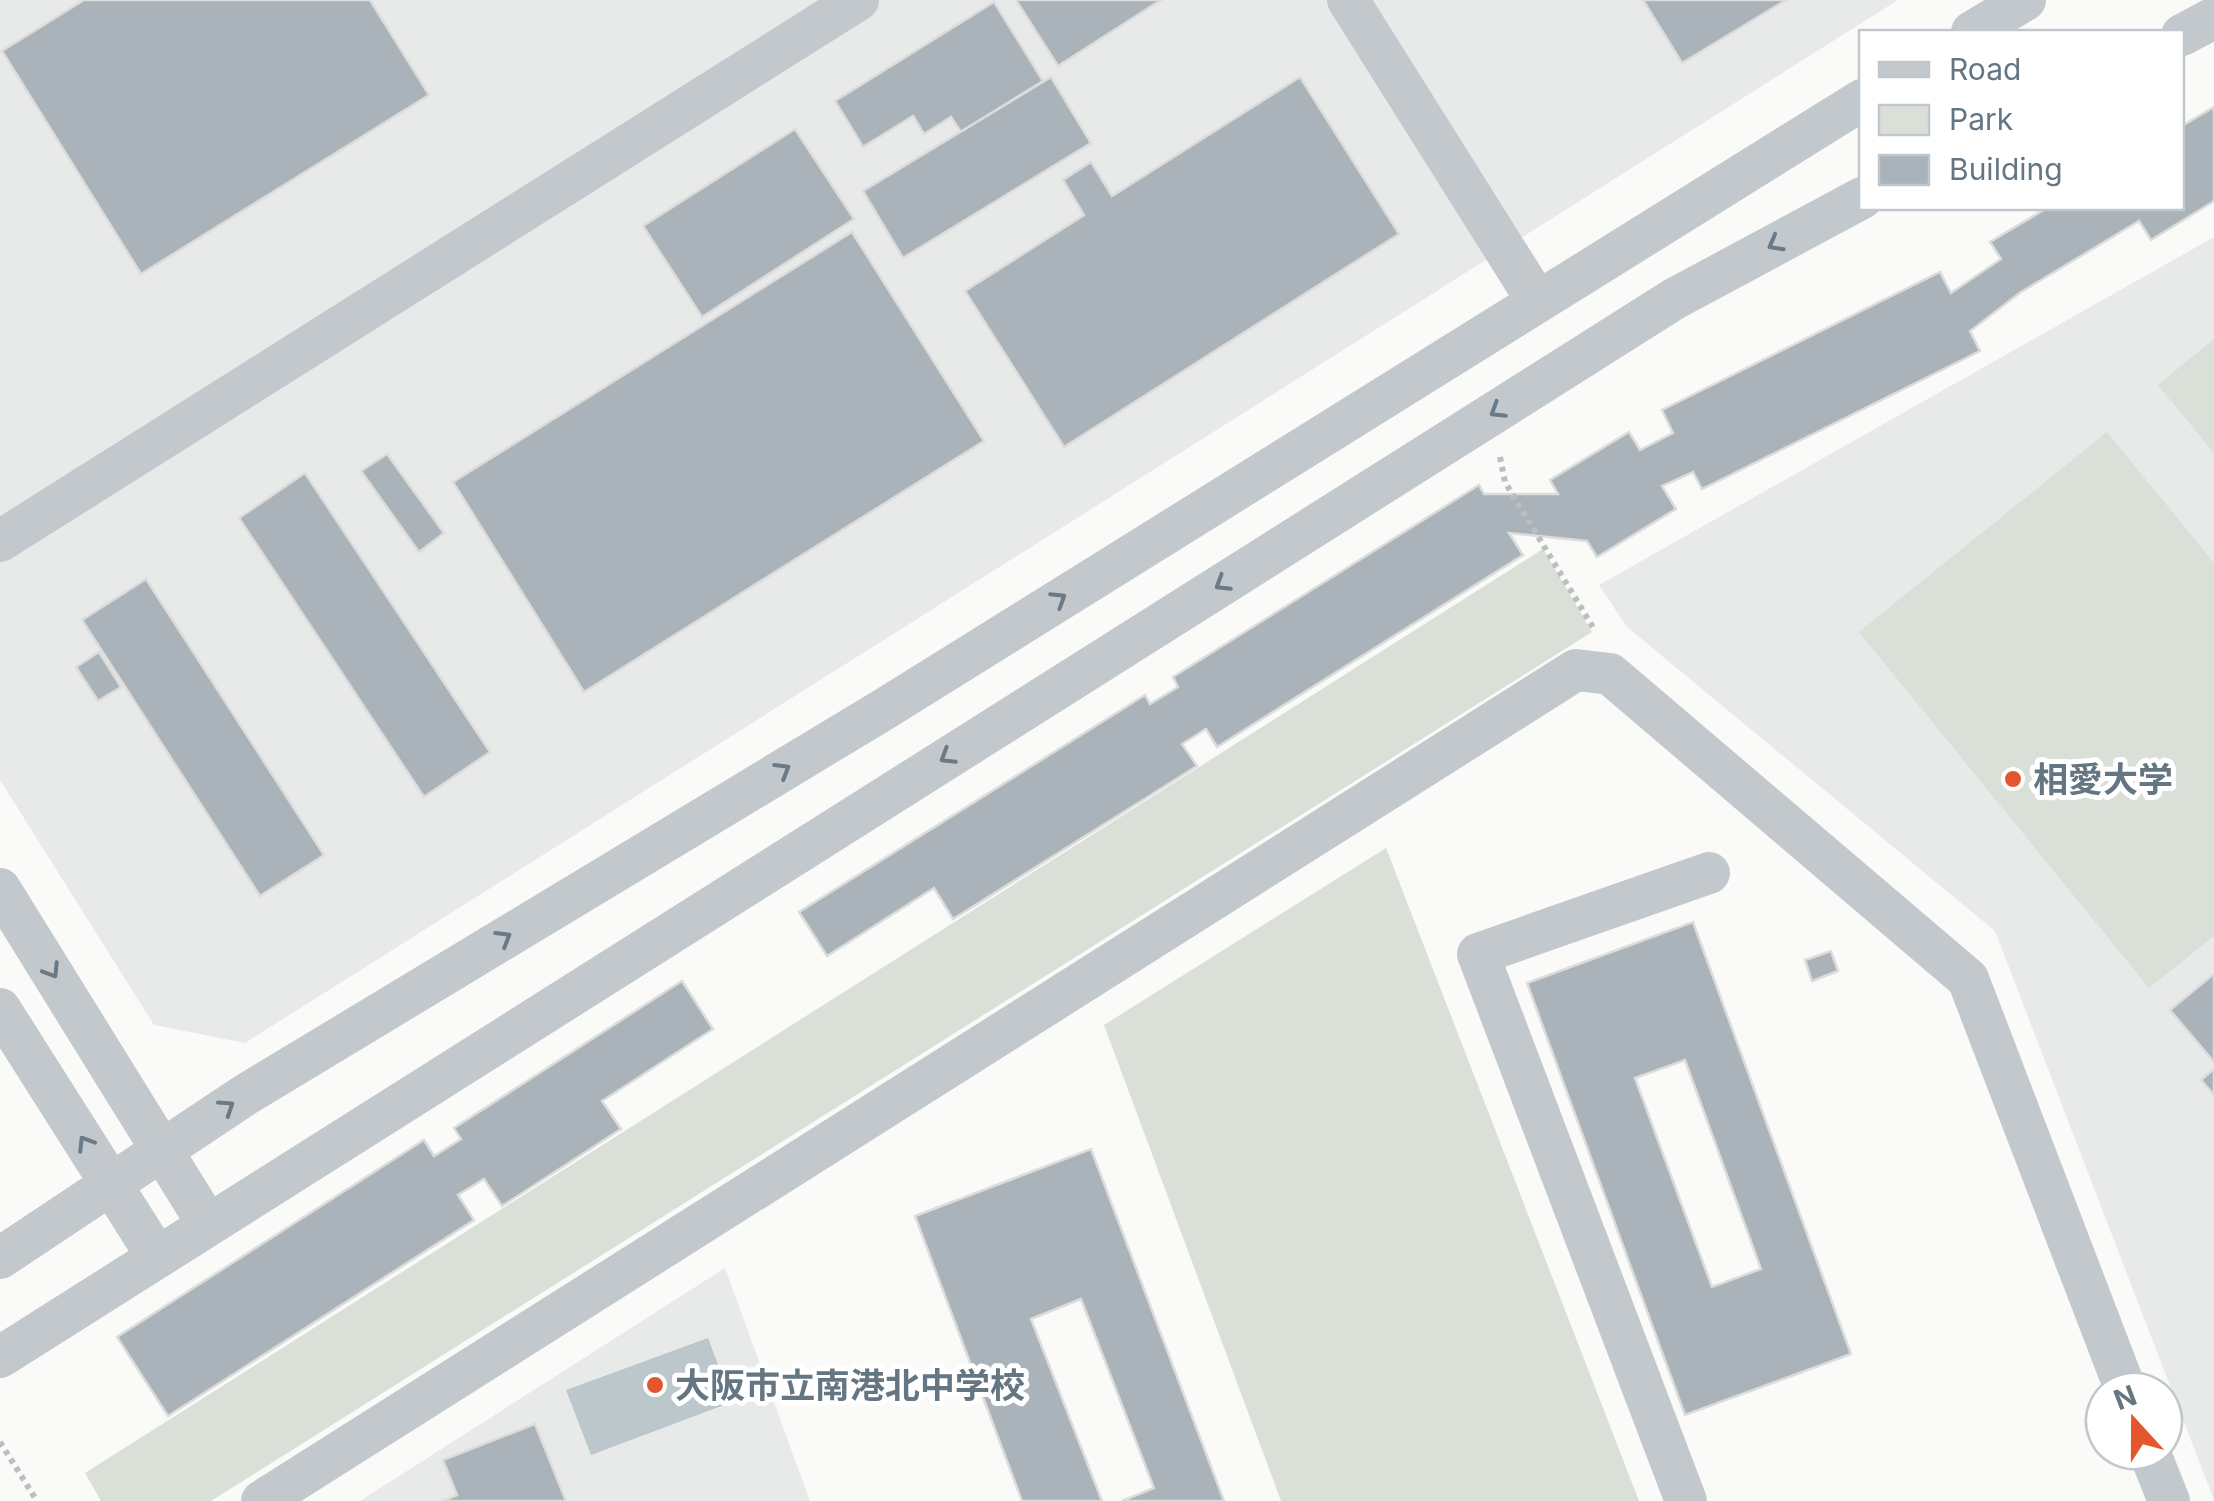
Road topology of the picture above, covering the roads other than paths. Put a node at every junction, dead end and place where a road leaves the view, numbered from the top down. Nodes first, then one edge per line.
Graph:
1 (858, 0) edge
2 (1348, 0) edge
3 (2025, 0) edge
4 (2214, 18) edge
5 (1975, 30) edge
6 (2184, 33) edge
7 (1859, 102) edge
8 (1859, 200) edge
9 (1536, 300) junction
10 (0, 541) edge
11 (1709, 873) dead end
12 (0, 889) edge
13 (0, 1008) edge
14 (164, 1150) junction
15 (111, 1185) junction
16 (208, 1223) junction
17 (156, 1256) junction
18 (0, 1258) edge
19 (0, 1356) edge
20 (2118, 1371) edge
21 (2158, 1471) edge
22 (262, 1501) edge
23 (1686, 1501) edge
24 (2169, 1501) edge

1 - 10 street
2 - 9 street
3 - 5 street
4 - 6 street
7 - 9 street
8 -> 16 street
14 -> 9 street
11 - 23 street
12 -> 14 street
15 -> 13 street
14 - 15 street
14 - 16 street
15 - 17 street
15 - 18 street
16 - 17 street
17 - 19 street
20 - 22 street
21 - 24 street

